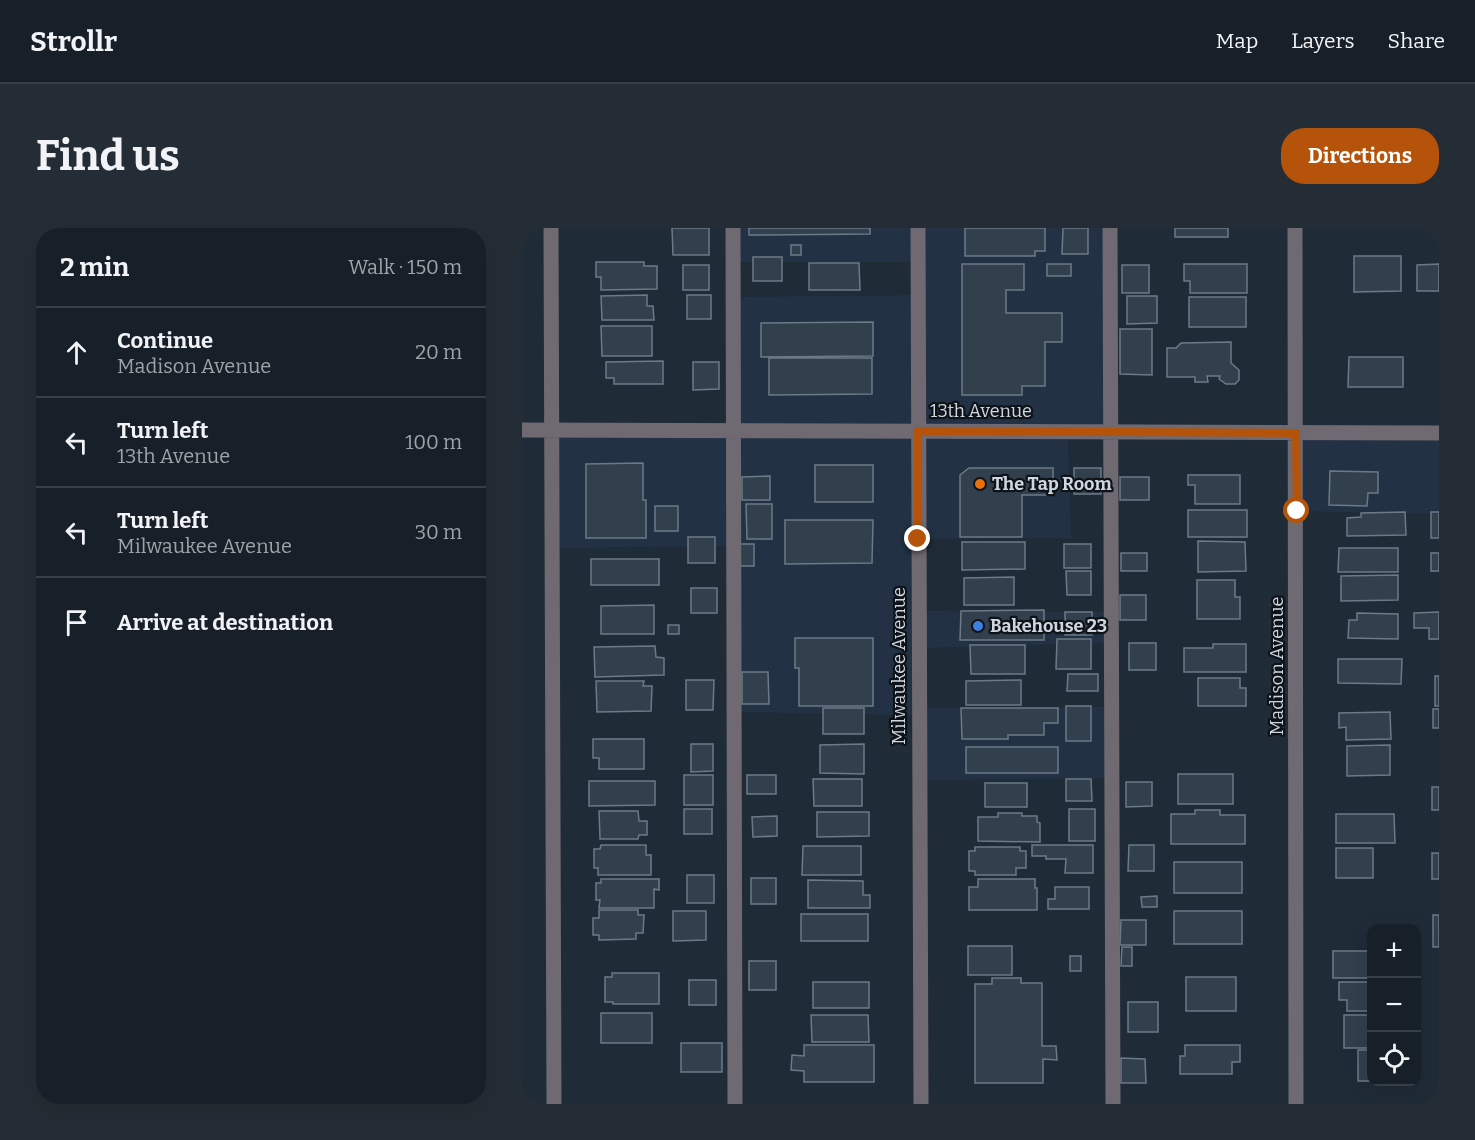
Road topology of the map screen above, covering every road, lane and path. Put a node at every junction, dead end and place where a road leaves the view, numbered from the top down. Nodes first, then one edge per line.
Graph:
1 (551, 228) edge
2 (733, 228) edge
3 (918, 228) edge
4 (1110, 228) edge
5 (1295, 228) edge
6 (522, 430) edge
7 (551, 430) junction
8 (734, 430) junction
9 (918, 431) junction
10 (1111, 432) junction
11 (1296, 433) junction
12 (1439, 433) edge
13 (554, 1104) edge
14 (735, 1104) edge
15 (921, 1104) edge
16 (1113, 1104) edge
17 (1296, 1104) edge

1 - 7 street
2 - 8 street
3 - 9 street, Milwaukee Avenue
4 - 10 street
5 - 11 street, Madison Avenue
6 - 7 street, 13th Avenue
7 - 8 street, 13th Avenue
7 - 13 street
8 - 9 street, 13th Avenue
8 - 14 street
9 - 10 street, 13th Avenue
9 - 15 street, Milwaukee Avenue
10 - 11 street, 13th Avenue
10 - 16 street
11 - 12 street, 13th Avenue
11 - 17 street, Madison Avenue

